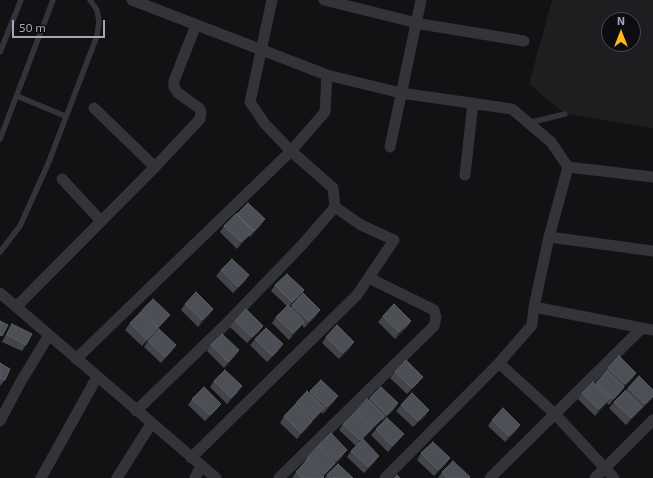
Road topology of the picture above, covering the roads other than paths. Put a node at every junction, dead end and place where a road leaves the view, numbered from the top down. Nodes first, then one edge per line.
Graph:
1 (22, 0) edge
2 (53, 0) edge
3 (90, 0) edge
4 (132, 0) edge
5 (272, 0) edge
6 (324, 0) edge
7 (421, 0) edge
8 (416, 23) junction
9 (196, 25) junction
10 (524, 41) dead end
11 (260, 50) junction
12 (0, 52) edge
13 (327, 75) junction
14 (401, 93) junction
15 (17, 96) junction
16 (473, 103) junction
17 (94, 108) dead end
18 (565, 114) dead end
19 (65, 116) junction
20 (528, 123) junction
21 (0, 139) edge
22 (390, 146) dead end
23 (291, 152) junction
24 (155, 167) junction
25 (568, 167) junction
26 (465, 175) dead end
27 (653, 177) edge
28 (62, 179) dead end
29 (335, 208) junction
30 (101, 221) junction
31 (549, 237) junction
32 (653, 251) edge
33 (0, 252) edge
34 (369, 278) junction
35 (0, 293) edge
36 (16, 307) junction
37 (534, 307) junction
38 (647, 329) edge
39 (49, 335) junction
40 (76, 359) junction
41 (500, 363) junction
42 (97, 377) junction
43 (136, 411) junction
44 (555, 414) junction
45 (653, 420) edge
46 (0, 421) edge
47 (151, 424) junction
48 (191, 458) junction
49 (201, 466) junction
50 (605, 468) junction
51 (41, 478) edge
52 (117, 478) edge
53 (195, 478) edge
54 (216, 478) edge
55 (279, 478) edge
56 (386, 478) edge
57 (490, 478) edge
58 (595, 478) edge
59 (614, 478) edge

1 - 12 lane
2 - 15 lane
3 - 19 lane
4 - 9 street
5 - 11 street
6 - 8 street
7 - 8 street
8 - 10 street
8 - 14 street
9 - 11 street
9 - 24 street
11 - 13 street
11 - 23 street
13 - 14 street
13 - 23 street
14 - 16 street
14 - 22 street
15 - 19 lane
15 - 21 lane
16 - 20 street
16 - 26 street
17 - 24 street
18 - 20 lane
19 - 33 lane
20 - 25 street
23 - 29 street
23 - 40 street
24 - 30 street
25 - 27 street
25 - 31 street
28 - 30 street
29 - 34 street
29 - 43 street
30 - 36 street
31 - 32 street
31 - 37 street
34 - 48 street
34 - 55 street
35 - 36 street
36 - 39 street
37 - 38 street
37 - 41 street
38 - 44 street
39 - 40 street
39 - 46 street
40 - 42 street
41 - 44 street
41 - 56 street
42 - 43 street
42 - 51 street
43 - 47 street
44 - 50 street
44 - 57 street
45 - 50 street
47 - 48 street
47 - 52 street
48 - 49 street
49 - 53 street
49 - 54 street
50 - 58 street
50 - 59 street

